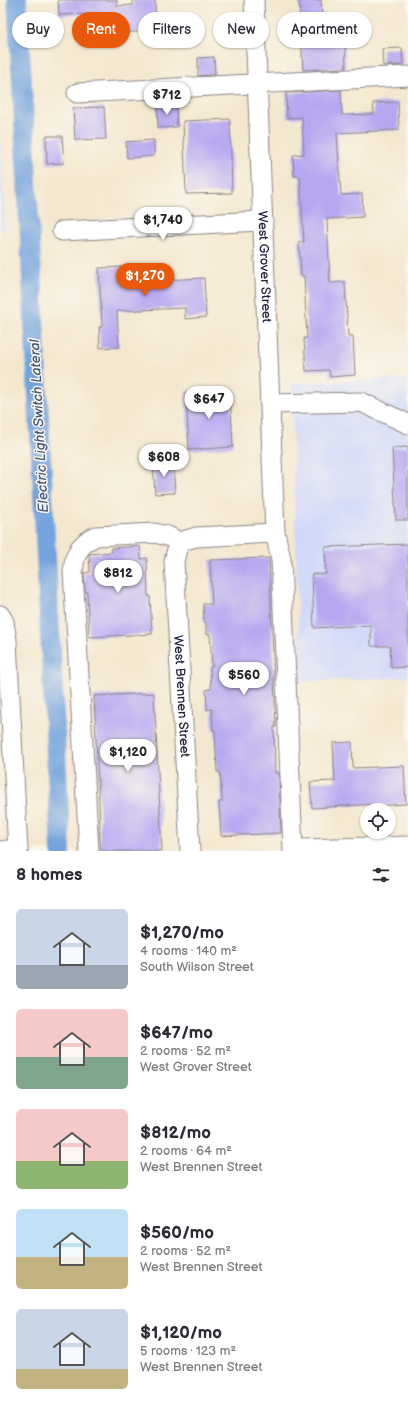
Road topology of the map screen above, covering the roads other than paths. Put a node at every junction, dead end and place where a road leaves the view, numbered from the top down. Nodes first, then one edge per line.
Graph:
1 (254, 0) edge
2 (408, 76) edge
3 (257, 84) junction
4 (77, 93) dead end
5 (263, 221) junction
6 (62, 231) dead end
7 (270, 404) junction
8 (408, 424) edge
9 (275, 533) junction
10 (179, 542) junction
11 (0, 615) edge
12 (408, 846) edge
13 (12, 850) edge
14 (89, 851) edge
15 (190, 851) edge
16 (294, 851) edge
17 (298, 851) edge

1 - 3 street, West Grover Street
2 - 3 street
3 - 4 street
3 - 5 street, West Grover Street
5 - 6 street
5 - 7 street, West Grover Street
7 - 8 street
7 - 9 street, West Grover Street
9 - 10 street
9 - 16 street, West Grover Street
10 - 14 street
10 - 15 street, West Brennen Street
11 - 13 street
12 - 17 street

